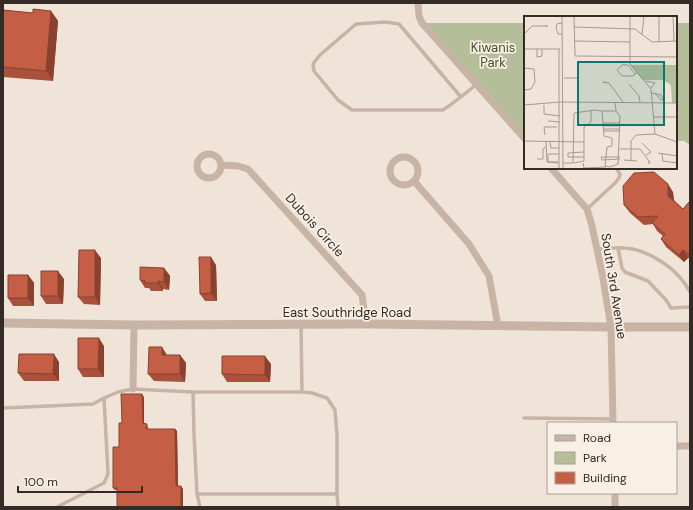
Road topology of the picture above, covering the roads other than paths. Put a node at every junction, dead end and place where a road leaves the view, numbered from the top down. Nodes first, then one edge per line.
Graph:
1 (418, 3) edge
2 (477, 84) junction
3 (461, 97) junction
4 (524, 138) edge
5 (222, 165) dead end
6 (552, 169) edge
7 (617, 169) edge
8 (414, 180) dead end
9 (586, 209) junction
10 (618, 248) junction
11 (597, 249) junction
12 (690, 292) edge
13 (690, 307) edge
14 (3, 324) edge
15 (301, 324) junction
16 (366, 324) junction
17 (134, 325) junction
18 (498, 326) junction
19 (611, 327) junction
20 (690, 327) edge
21 (133, 389) junction
22 (193, 392) junction
23 (302, 392) junction
24 (104, 398) junction
25 (3, 408) edge
26 (524, 418) dead end
27 (613, 421) edge
28 (677, 446) edge
29 (690, 446) edge
30 (197, 494) junction
31 (337, 494) junction
32 (615, 494) edge
33 (57, 507) edge
34 (200, 507) edge
35 (338, 507) edge
36 (615, 507) edge

1 - 2 street
2 - 3 lane
2 - 4 street
3 - 3 lane
5 - 16 street, Dubois Circle
6 - 9 street, South 3rd Avenue
7 - 9 lane
8 - 18 street
9 - 11 street, South 3rd Avenue
10 - 11 lane
10 - 12 lane
10 - 13 lane
11 - 19 street, South 3rd Avenue
14 - 17 street, East Southridge Road
15 - 16 street, East Southridge Road
15 - 17 street, East Southridge Road
15 - 23 lane
16 - 18 street, East Southridge Road
17 - 21 street
18 - 19 street, East Southridge Road
19 - 20 street, East Southridge Road
19 - 27 street, South 3rd Avenue
21 - 22 lane
21 - 24 lane
22 - 23 lane
22 - 30 lane
23 - 31 lane
24 - 25 lane
24 - 33 lane
26 - 27 lane
28 - 29 street
30 - 31 lane
30 - 34 lane
31 - 35 lane
32 - 36 street

